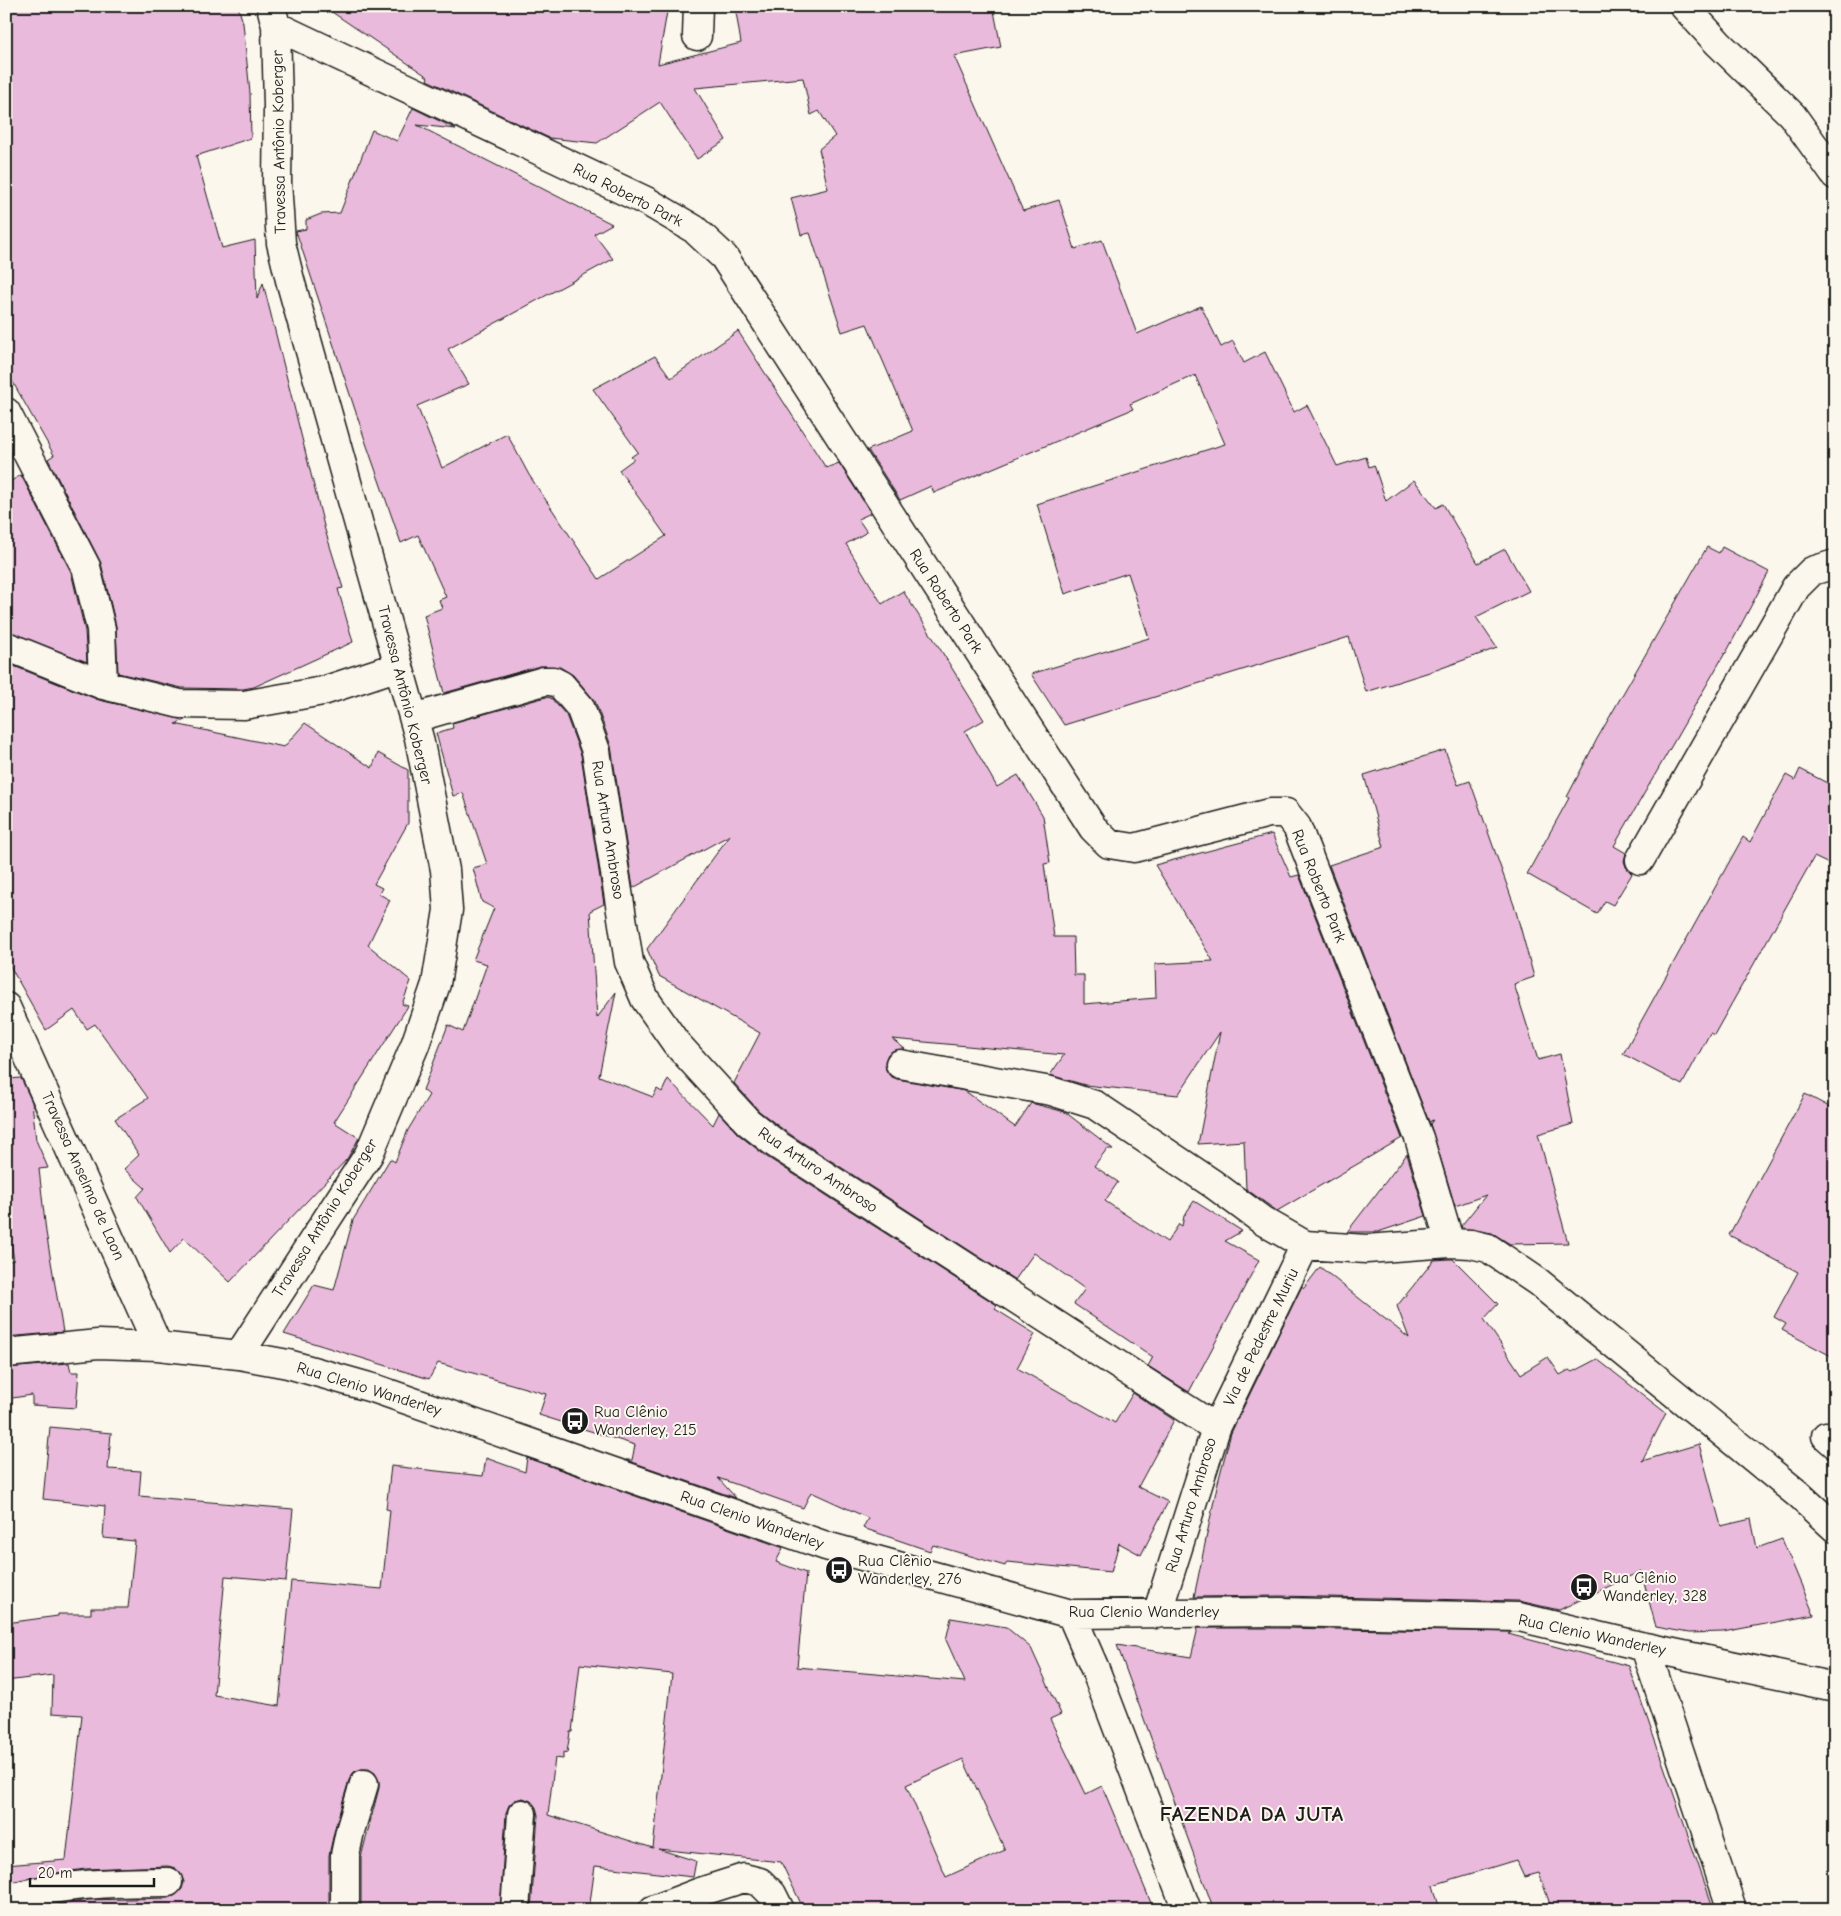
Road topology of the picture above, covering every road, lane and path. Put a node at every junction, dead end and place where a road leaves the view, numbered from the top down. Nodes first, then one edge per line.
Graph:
1 (698, 6) edge
2 (1684, 6) edge
3 (274, 16) edge
4 (697, 36) dead end
5 (1835, 175) edge
6 (6, 412) edge
7 (1835, 564) edge
8 (6, 646) edge
9 (399, 666) junction
10 (103, 685) junction
11 (414, 718) junction
12 (1640, 860) dead end
13 (6, 1007) edge
14 (900, 1064) dead end
15 (1450, 1243) junction
16 (1305, 1245) junction
17 (158, 1346) junction
18 (6, 1353) edge
19 (239, 1355) junction
20 (1216, 1428) junction
21 (1835, 1528) edge
22 (1071, 1614) junction
23 (1157, 1614) junction
24 (1645, 1647) junction
25 (1835, 1687) edge
26 (364, 1784) dead end
27 (522, 1814) dead end
28 (168, 1882) dead end
29 (6, 1899) edge
30 (345, 1910) edge
31 (515, 1910) edge
32 (653, 1910) edge
33 (780, 1910) edge
34 (1187, 1910) edge
35 (1732, 1910) edge

1 - 4 street
2 - 5 street
3 - 9 street, Travessa Antônio Koberger
3 - 15 street, Rua Roberto Park
6 - 10 street
7 - 12 street
8 - 10 street
9 - 10 street
9 - 11 street, Travessa Antônio Koberger
11 - 19 street, Travessa Antônio Koberger
11 - 20 street, Rua Arturo Ambroso
13 - 17 street, Travessa Anselmo de Laon
14 - 16 street
15 - 16 street
15 - 21 street
16 - 20 street, Via de Pedestre Muriu
17 - 18 street, Rua Clenio Wanderley
17 - 19 street, Rua Clenio Wanderley
19 - 22 street, Rua Clenio Wanderley
20 - 23 street, Rua Arturo Ambroso
22 - 23 street, Rua Clenio Wanderley
22 - 34 street
23 - 24 street, Rua Clenio Wanderley
24 - 25 street, Rua Clenio Wanderley
24 - 35 street
26 - 30 street
27 - 31 street
28 - 29 street
32 - 33 street

